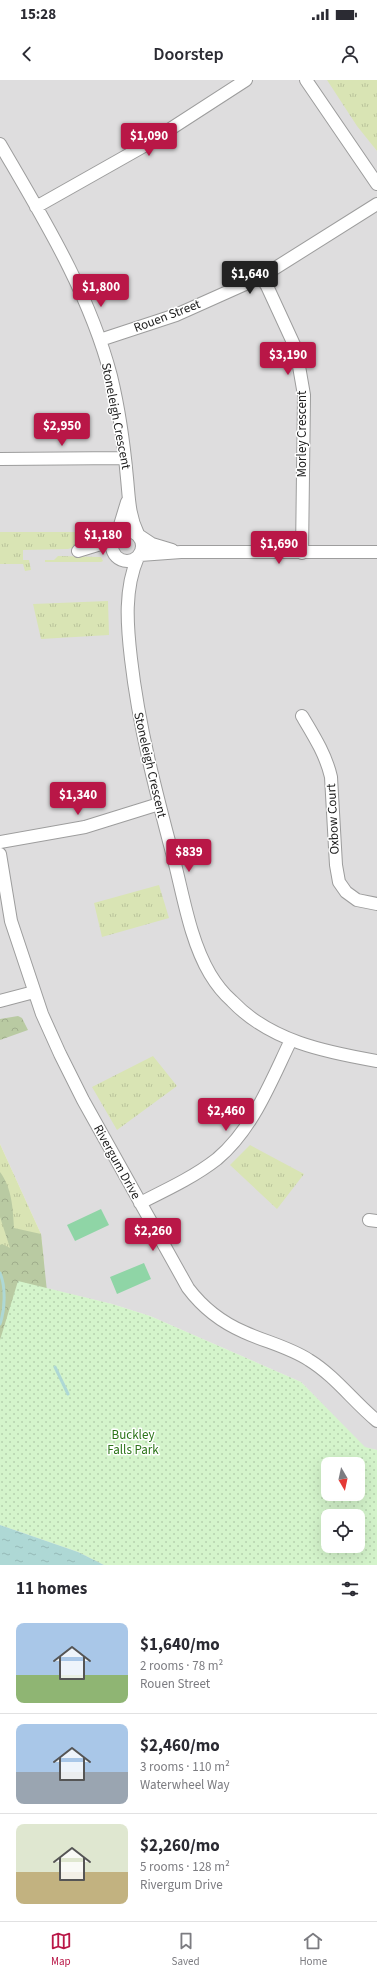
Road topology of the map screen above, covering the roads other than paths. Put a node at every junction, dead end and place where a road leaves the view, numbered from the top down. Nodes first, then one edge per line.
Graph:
1 (246, 80) edge
2 (306, 80) edge
3 (0, 144) edge
4 (377, 184) edge
5 (377, 204) edge
6 (36, 207) junction
7 (261, 277) junction
8 (100, 340) junction
9 (125, 458) junction
10 (0, 459) edge
11 (128, 497) junction
12 (116, 536) junction
13 (139, 536) junction
14 (181, 552) junction
15 (377, 552) edge
16 (302, 553) junction
17 (139, 556) junction
18 (117, 557) junction
19 (128, 593) junction
20 (302, 716) dead end
21 (159, 804) junction
22 (0, 842) edge
23 (0, 854) edge
24 (377, 904) edge
25 (34, 992) junction
26 (0, 1001) edge
27 (291, 1040) junction
28 (377, 1061) edge
29 (140, 1203) junction
30 (377, 1421) edge

1 - 6 street
2 - 4 street
3 - 6 street, Stoneleigh Crescent
5 - 7 street, Rouen Street
6 - 8 street, Stoneleigh Crescent
7 - 8 street, Rouen Street
7 - 16 street, Morley Crescent
8 - 9 street, Stoneleigh Crescent
9 - 10 street
9 - 11 street, Stoneleigh Crescent
11 - 12 street, Stoneleigh Crescent
11 - 13 street, Stoneleigh Crescent
12 - 13 street
12 - 18 street, Stoneleigh Crescent
12 - 18 street
13 - 14 street
13 - 17 street, Stoneleigh Crescent
14 - 16 street
14 - 17 street
15 - 16 street
17 - 18 street
17 - 19 street, Stoneleigh Crescent
18 - 19 street, Stoneleigh Crescent
19 - 21 street, Stoneleigh Crescent
20 - 24 street, Oxbow Court
21 - 22 street
21 - 27 street, Stoneleigh Crescent
23 - 25 street, Rivergum Drive
25 - 26 street
25 - 29 street, Rivergum Drive
27 - 28 street, Stoneleigh Crescent
27 - 29 street
29 - 30 street, Rivergum Drive

